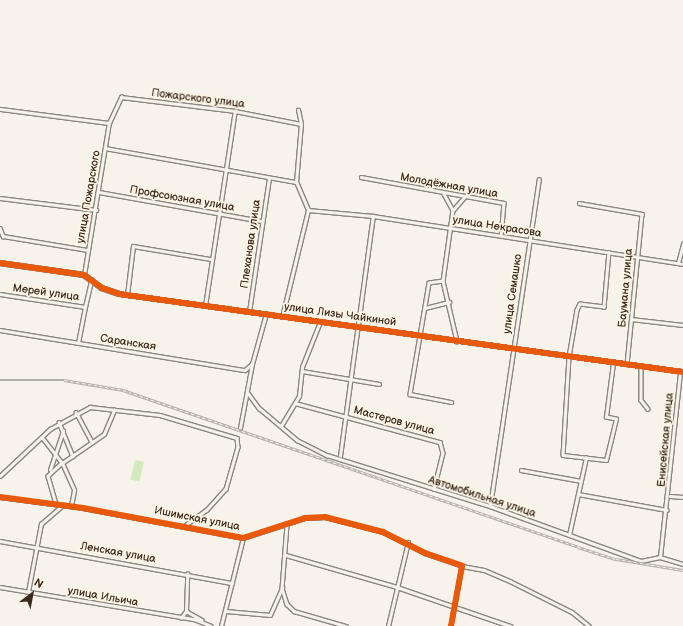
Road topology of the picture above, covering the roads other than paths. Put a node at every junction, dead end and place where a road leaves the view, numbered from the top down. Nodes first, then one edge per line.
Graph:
1 (0, 109) edge
2 (298, 110) dead end
3 (235, 111) junction
4 (109, 123) junction
5 (301, 124) junction
6 (105, 148) junction
7 (225, 167) junction
8 (361, 177) dead end
9 (269, 178) junction
10 (539, 180) dead end
11 (296, 182) junction
12 (98, 192) junction
13 (444, 194) junction
14 (465, 195) junction
15 (0, 198) edge
16 (578, 203) dead end
17 (96, 210) junction
18 (308, 210) junction
19 (453, 210) junction
20 (219, 214) junction
21 (373, 216) junction
22 (262, 221) junction
23 (452, 227) junction
24 (0, 228) edge
25 (501, 235) junction
26 (529, 240) junction
27 (683, 244) edge
28 (88, 250) junction
29 (609, 252) junction
30 (636, 257) junction
31 (211, 259) junction
32 (0, 263) edge
33 (678, 263) junction
34 (683, 264) edge
35 (84, 275) junction
36 (91, 280) junction
37 (443, 281) junction
38 (0, 294) edge
39 (127, 295) junction
40 (449, 302) junction
41 (205, 306) junction
42 (85, 307) junction
43 (425, 308) junction
44 (249, 312) junction
45 (266, 314) junction
46 (282, 317) junction
47 (631, 319) junction
48 (320, 322) junction
49 (683, 325) edge
50 (358, 326) junction
51 (0, 330) edge
52 (419, 336) junction
53 (457, 340) junction
54 (78, 343) junction
55 (514, 349) junction
56 (569, 357) junction
57 (613, 363) junction
58 (252, 364) junction
59 (627, 364) junction
60 (641, 366) junction
61 (302, 371) junction
62 (682, 372) edge
63 (351, 378) junction
64 (380, 384) dead end
65 (248, 393) junction
66 (451, 402) dead end
67 (295, 403) junction
68 (648, 409) dead end
69 (114, 410) junction
70 (76, 412) junction
71 (346, 417) junction
72 (59, 422) junction
73 (281, 426) junction
74 (240, 428) dead end
75 (63, 431) junction
76 (42, 437) junction
77 (92, 442) junction
78 (54, 449) junction
79 (73, 456) junction
80 (340, 456) junction
81 (586, 458) junction
82 (62, 463) junction
83 (521, 470) dead end
84 (50, 471) junction
85 (0, 476) edge
86 (581, 481) junction
87 (434, 489) junction
88 (578, 494) junction
89 (669, 496) junction
90 (0, 497) edge
91 (683, 497) edge
92 (56, 504) junction
93 (62, 505) junction
94 (71, 506) junction
95 (490, 506) junction
96 (667, 510) junction
97 (287, 525) junction
98 (183, 527) junction
99 (569, 535) junction
100 (243, 538) junction
101 (0, 540) edge
102 (408, 542) junction
103 (36, 547) junction
104 (286, 555) junction
105 (660, 557) junction
106 (683, 564) edge
107 (462, 566) junction
108 (187, 574) junction
109 (232, 583) junction
110 (397, 587) junction
111 (0, 588) edge
112 (282, 588) junction
113 (28, 592) junction
114 (455, 606) junction
115 (186, 611) junction
116 (226, 611) junction
117 (180, 618) junction
118 (209, 625) edge
119 (221, 626) edge
120 (346, 626) edge
121 (388, 626) edge
122 (451, 626) edge
123 (510, 626) edge
124 (589, 626) edge

1 - 4 street
2 - 5 street
3 - 4 street, Пожарского улица
3 - 5 street, Пожарского улица
3 - 7 street
4 - 6 street, улица Пожарского
5 - 11 street
6 - 7 street
6 - 12 street, улица Пожарского
7 - 9 street
7 - 20 street
8 - 13 street, Молодёжная улица
9 - 11 street
9 - 22 street, Плеханова улица
10 - 26 street, улица Семашко
11 - 18 street
12 - 17 street, улица Пожарского
12 - 20 street, Профсоюзная улица
13 - 14 street, Молодёжная улица
13 - 19 street
14 - 19 street
14 - 25 street, Молодёжная улица
15 - 17 street
16 - 30 street, Баумана улица
17 - 28 street, улица Пожарского
18 - 21 street, улица Некрасова
18 - 46 street
19 - 23 street
20 - 22 street, Профсоюзная улица
20 - 31 street
21 - 23 street, улица Некрасова
21 - 50 street
22 - 44 street, Плеханова улица
23 - 25 street, улица Некрасова
23 - 37 street
24 - 28 street
25 - 26 street, улица Некрасова
26 - 29 street, улица Некрасова
26 - 55 street, улица Семашко
27 - 33 street
28 - 35 street, улица Пожарского
29 - 30 street, улица Некрасова
29 - 56 street
30 - 33 street, улица Некрасова
30 - 47 street, Баумана улица
31 - 39 street
31 - 41 street
32 - 35 street, улица Лизы Чайкиной
33 - 34 street, улица Некрасова
35 - 36 street, улица Лизы Чайкиной
36 - 39 street, улица Лизы Чайкиной
36 - 42 street, Мерей улица
37 - 40 street
37 - 43 street
38 - 42 street, Мерей улица
39 - 41 street, улица Лизы Чайкиной
40 - 43 street
40 - 53 street
41 - 44 street, улица Лизы Чайкиной
42 - 54 street
43 - 52 street
44 - 45 street, улица Лизы Чайкиной
45 - 46 street, улица Лизы Чайкиной
45 - 58 street
46 - 48 street, улица Лизы Чайкиной
47 - 49 street
47 - 59 street, Баумана улица
48 - 50 street, улица Лизы Чайкиной
48 - 61 street
50 - 52 street, улица Лизы Чайкиной
50 - 63 street
51 - 54 street, Саранская
52 - 53 street, улица Лизы Чайкиной
52 - 66 street
53 - 55 street, улица Лизы Чайкиной
54 - 58 street, Саранская
55 - 56 street, улица Лизы Чайкиной
55 - 95 street, улица Семашко
56 - 57 street, улица Лизы Чайкиной
56 - 81 street
57 - 59 street, улица Лизы Чайкиной
57 - 81 street
58 - 65 street
59 - 60 street, улица Лизы Чайкиной
60 - 62 street, улица Лизы Чайкиной
60 - 68 street
61 - 63 street
61 - 67 street
62 - 89 street, Енисейская улица
63 - 64 street
63 - 71 street
65 - 73 street, Автомобильная улица
65 - 74 street
67 - 71 street, Мастеров улица
67 - 73 street
69 - 70 street
69 - 77 street
69 - 98 street
70 - 72 street
70 - 77 street
71 - 80 street
71 - 87 street, Мастеров улица
72 - 75 street
72 - 76 street
73 - 80 street, Автомобильная улица
75 - 78 street
75 - 79 street
76 - 78 street
76 - 85 street
77 - 79 street
78 - 82 street
78 - 84 street
79 - 82 street
80 - 87 street, Автомобильная улица
81 - 86 street
82 - 84 street
82 - 94 street
83 - 86 street
84 - 92 street
86 - 88 street
87 - 95 street, Автомобильная улица
88 - 96 street
88 - 99 street
89 - 91 street, Енисейская улица
89 - 96 street
90 - 92 street, Ишимская улица
92 - 93 street, Ишимская улица
93 - 94 street, Ишимская улица
93 - 103 street
94 - 98 street, Ишимская улица
95 - 99 street, Автомобильная улица
96 - 105 street
97 - 100 street, Ишимская улица
97 - 102 street, Ишимская улица
97 - 104 street
98 - 100 street, Ишимская улица
99 - 105 street, Автомобильная улица
100 - 109 street
101 - 103 street, Ленская улица
102 - 107 street, Ишимская улица
102 - 110 street
103 - 108 street, Ленская улица
103 - 113 street
104 - 110 street
104 - 112 street
105 - 106 street, Автомобильная улица
107 - 114 street
107 - 124 street, Ишимская улица
108 - 109 street, Ленская улица
108 - 115 street
109 - 116 street
110 - 114 street
110 - 121 street
111 - 113 street, улица Ильича
112 - 116 street
112 - 120 street
113 - 117 street, улица Ильича
114 - 122 street
114 - 123 street
115 - 117 street
115 - 118 street
116 - 119 street
117 - 118 street, улица Ильича

